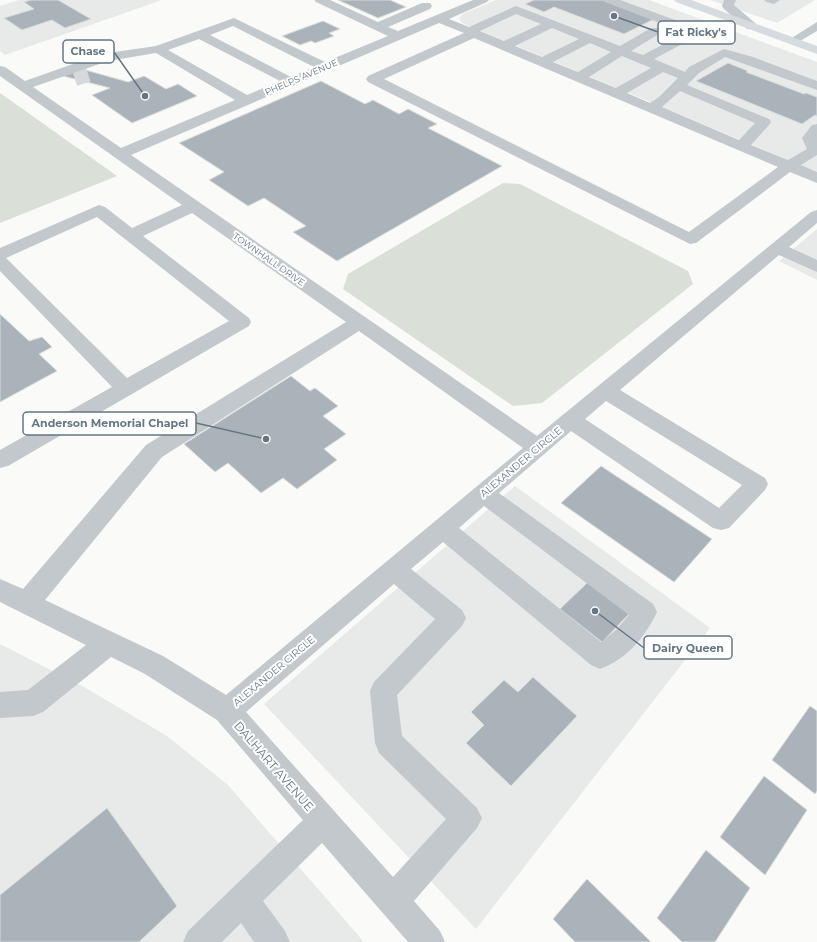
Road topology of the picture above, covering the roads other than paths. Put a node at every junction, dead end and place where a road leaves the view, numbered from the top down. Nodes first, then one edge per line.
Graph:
1 (320, 0) edge
2 (412, 0) edge
3 (609, 0) edge
4 (680, 0) edge
5 (730, 0) edge
6 (770, 0) edge
7 (774, 0) edge
8 (472, 2) edge
9 (518, 5) edge
10 (426, 6) junction
11 (443, 17) junction
12 (551, 24) junction
13 (377, 26) junction
14 (751, 26) junction
15 (817, 26) edge
16 (655, 31) dead end
17 (472, 32) junction
18 (200, 34) junction
19 (398, 36) junction
20 (589, 39) junction
21 (793, 41) junction
22 (504, 46) junction
23 (158, 49) junction
24 (817, 50) edge
25 (620, 51) junction
26 (644, 60) junction
27 (542, 62) junction
28 (325, 67) junction
29 (662, 67) junction
30 (0, 70) edge
31 (94, 73) tunnel mouth
32 (579, 77) junction
33 (75, 79) tunnel mouth
34 (42, 80) junction
35 (291, 82) junction
36 (683, 82) junction
37 (23, 86) junction
38 (817, 86) edge
39 (617, 93) junction
40 (247, 101) junction
41 (651, 108) junction
42 (714, 111) junction
43 (692, 125) junction
44 (817, 128) edge
45 (742, 146) junction
46 (816, 149) edge
47 (120, 154) junction
48 (789, 166) junction
49 (817, 178) edge
50 (194, 206) junction
51 (817, 215) edge
52 (132, 235) junction
53 (778, 248) junction
54 (0, 254) edge
55 (0, 261) edge
56 (817, 267) edge
57 (359, 322) junction
58 (126, 389) junction
59 (606, 391) junction
60 (570, 420) junction
61 (538, 447) junction
62 (0, 460) edge
63 (483, 493) junction
64 (443, 528) junction
65 (394, 570) junction
66 (0, 590) edge
67 (27, 603) junction
68 (108, 643) junction
69 (0, 705) edge
70 (227, 711) junction
71 (322, 822) junction
72 (243, 900) junction
73 (393, 901) junction
74 (199, 942) edge
75 (274, 942) edge
76 (429, 942) edge

1 - 13 street
2 - 10 street
3 - 26 street
4 - 14 main road
5 - 14 street
6 - 7 street
8 - 11 street, PHELPS AVENUE
9 - 12 street
9 - 17 street
10 - 11 street
10 - 13 street
11 - 17 street
11 - 19 street, PHELPS AVENUE
12 - 20 street
12 - 22 street
13 - 19 street
14 - 21 main road
15 - 21 street
16 - 25 street
17 - 22 street
17 - 48 street
18 - 23 street
18 - 28 street
18 - 35 street
19 - 28 street, PHELPS AVENUE
20 - 25 street
20 - 27 street
21 - 24 main road
22 - 27 street
23 - 31 street
23 - 34 street
23 - 40 street
25 - 26 street
25 - 32 street
26 - 29 street
27 - 32 street
28 - 35 street, PHELPS AVENUE
29 - 36 street
29 - 39 street
30 - 37 street, TOWNHALL DRIVE
32 - 39 street
33 - 34 street
34 - 37 street
35 - 40 street, PHELPS AVENUE
36 - 38 street
36 - 41 street
36 - 42 street
37 - 47 street, TOWNHALL DRIVE
39 - 41 street
40 - 47 street, PHELPS AVENUE
41 - 43 street
42 - 43 street
42 - 45 street
43 - 45 street
44 - 46 street
45 - 48 street
46 - 48 street
47 - 50 street, TOWNHALL DRIVE
48 - 49 street
50 - 52 street
50 - 57 street, TOWNHALL DRIVE
51 - 53 street, ALEXANDER CIRCLE
52 - 54 street
52 - 58 street
53 - 56 street
53 - 59 street, ALEXANDER CIRCLE
55 - 58 street
57 - 61 street, TOWNHALL DRIVE
57 - 67 street
58 - 62 street
59 - 60 street, ALEXANDER CIRCLE
59 - 60 street
60 - 61 street, ALEXANDER CIRCLE
61 - 63 street, ALEXANDER CIRCLE
63 - 64 street, ALEXANDER CIRCLE
63 - 64 street
64 - 65 street, ALEXANDER CIRCLE
65 - 70 street, ALEXANDER CIRCLE
65 - 73 street
66 - 67 street, DALHART AVENUE
67 - 68 street, DALHART AVENUE
68 - 69 street
68 - 70 street, DALHART AVENUE
70 - 71 street, DALHART AVENUE
71 - 72 street
71 - 73 street, DALHART AVENUE
72 - 74 street
72 - 75 street
73 - 76 street, DALHART AVENUE

